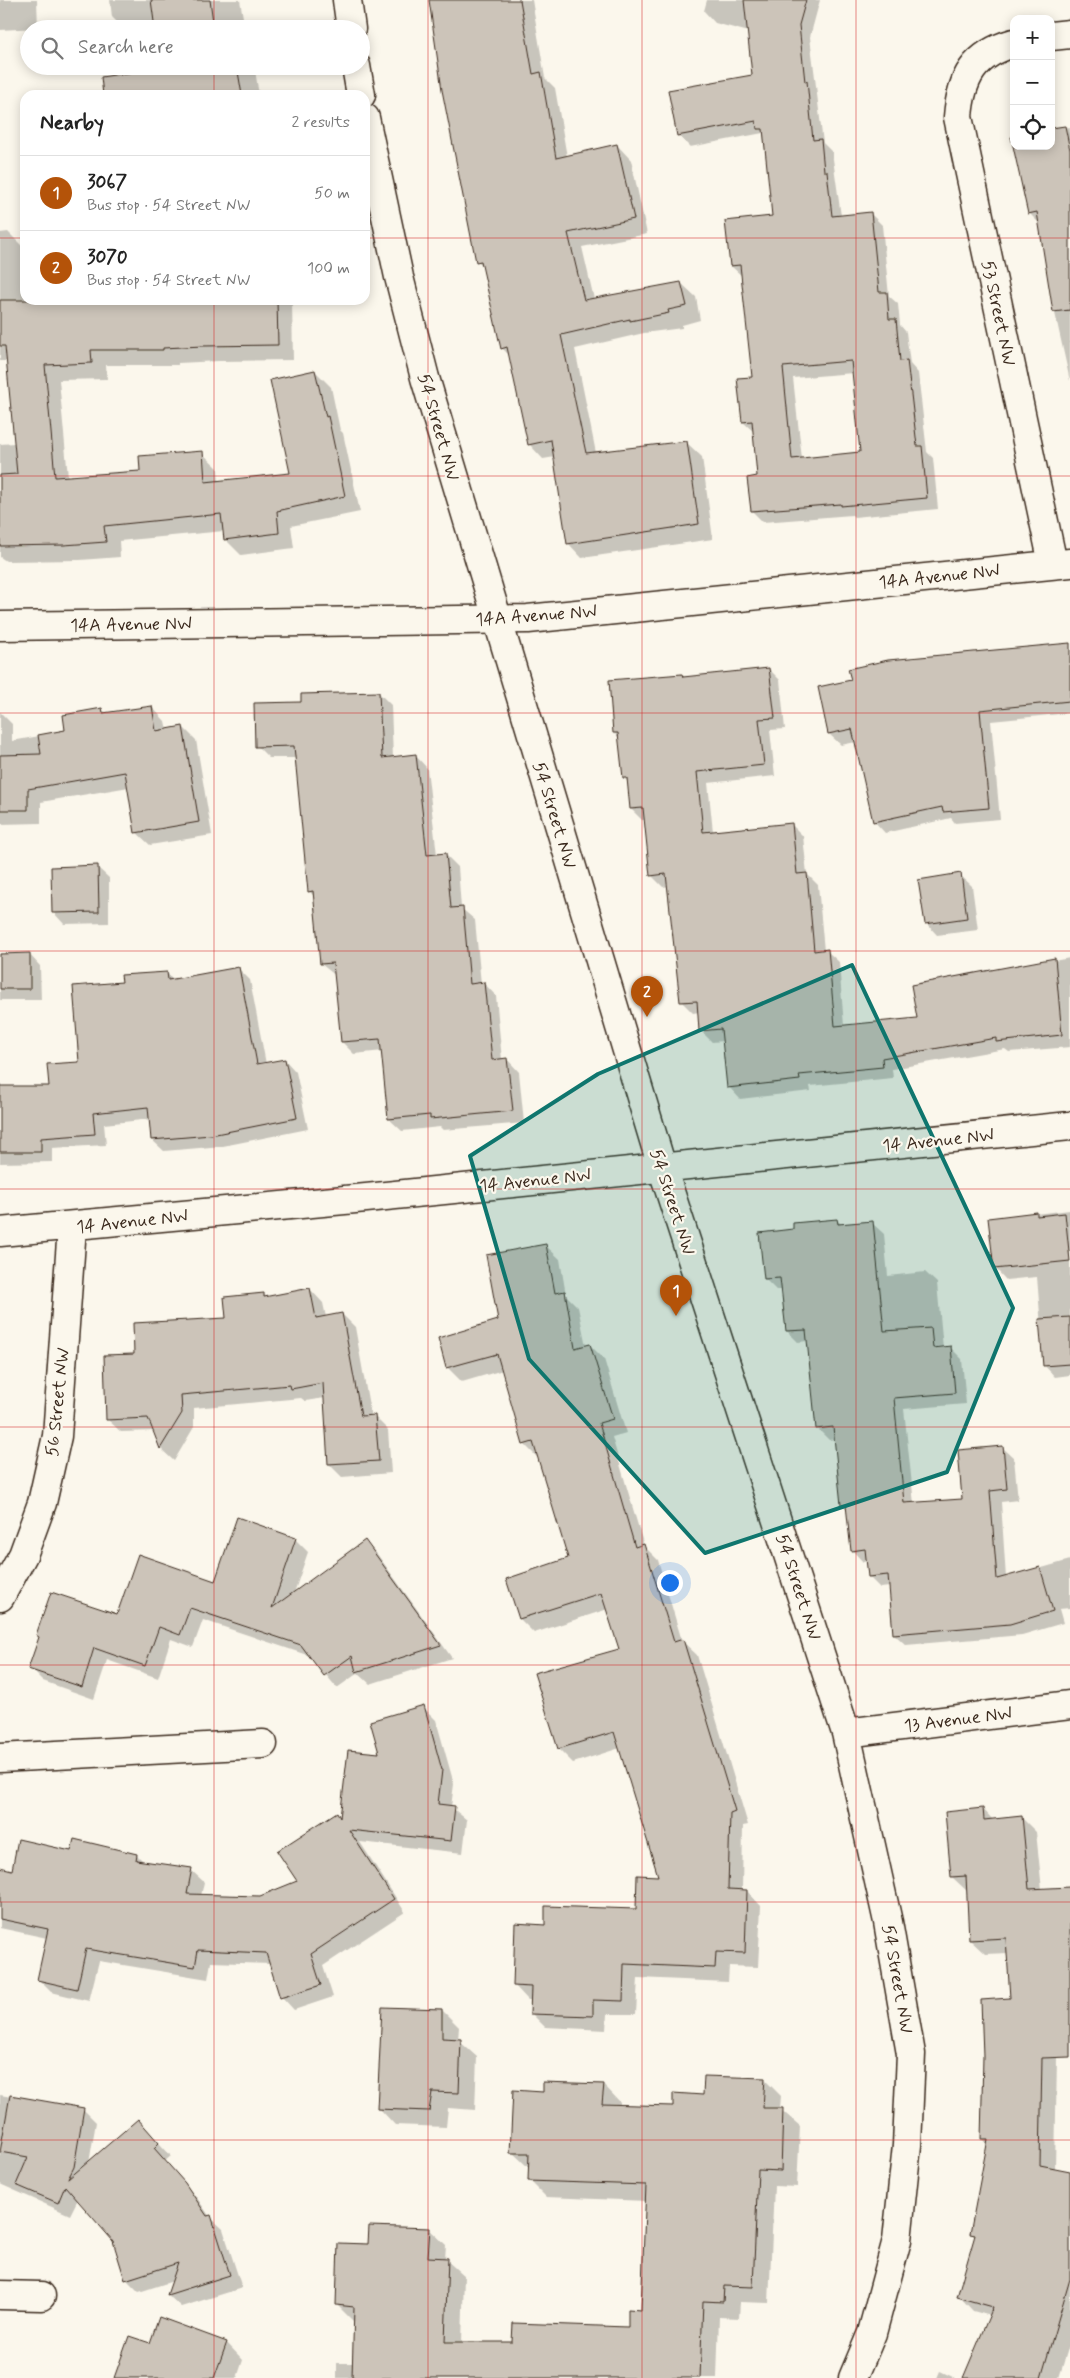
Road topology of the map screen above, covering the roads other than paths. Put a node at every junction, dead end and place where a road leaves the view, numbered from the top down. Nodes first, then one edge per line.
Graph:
1 (347, 0) edge
2 (350, 20) edge
3 (1070, 34) edge
4 (1055, 36) edge
5 (1010, 45) edge
6 (358, 75) edge
7 (360, 90) edge
8 (370, 141) edge
9 (1062, 564) edge
10 (496, 619) junction
11 (0, 626) edge
12 (1070, 1126) edge
13 (662, 1167) junction
14 (72, 1227) junction
15 (0, 1232) edge
16 (0, 1597) edge
17 (1070, 1705) edge
18 (846, 1733) junction
19 (264, 1744) dead end
20 (0, 1758) edge
21 (0, 2295) edge
22 (41, 2296) dead end
23 (853, 2378) edge

1 - 2 street
3 - 4 street
5 - 9 street, 53 Street NW
6 - 7 street
8 - 10 street, 54 Street NW
9 - 10 street, 14A Avenue NW
10 - 11 street, 14A Avenue NW
10 - 13 street, 54 Street NW
12 - 13 street, 14 Avenue NW
13 - 14 street, 14 Avenue NW
13 - 18 street, 54 Street NW
14 - 15 street, 14 Avenue NW
14 - 16 street, 56 Street NW
17 - 18 street, 13 Avenue NW
18 - 23 street, 54 Street NW
19 - 20 street
21 - 22 street

